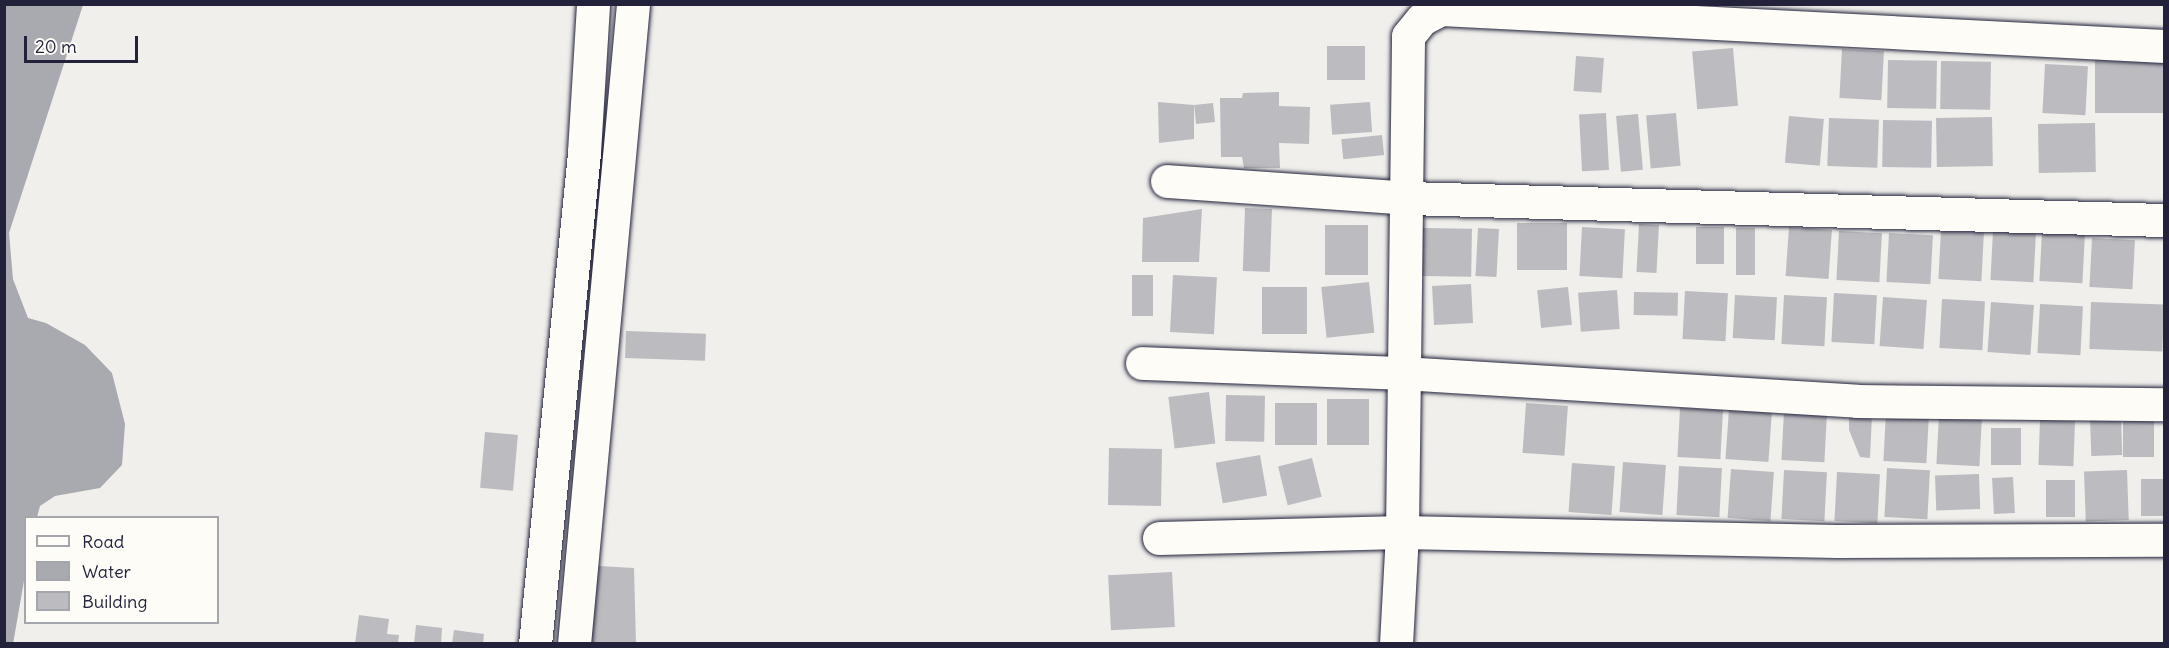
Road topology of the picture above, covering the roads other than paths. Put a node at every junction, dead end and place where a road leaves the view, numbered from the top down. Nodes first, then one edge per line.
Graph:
1 (593, 4) edge
2 (633, 4) edge
3 (2164, 46) edge
4 (584, 152) junction
5 (619, 154) junction
6 (1167, 181) dead end
7 (1408, 198) junction
8 (2164, 220) edge
9 (1142, 363) dead end
10 (1402, 373) junction
11 (2164, 404) edge
12 (1402, 532) junction
13 (1159, 538) dead end
14 (2164, 540) edge
15 (535, 644) edge
16 (574, 644) edge
17 (1396, 644) edge

1 - 4 street
2 - 5 street
3 - 7 street
4 - 5 street
4 - 15 street
5 - 16 street
6 - 7 street
7 - 8 street
7 - 10 street
9 - 10 street
10 - 11 street
10 - 12 street
12 - 13 street
12 - 14 street
12 - 17 street

